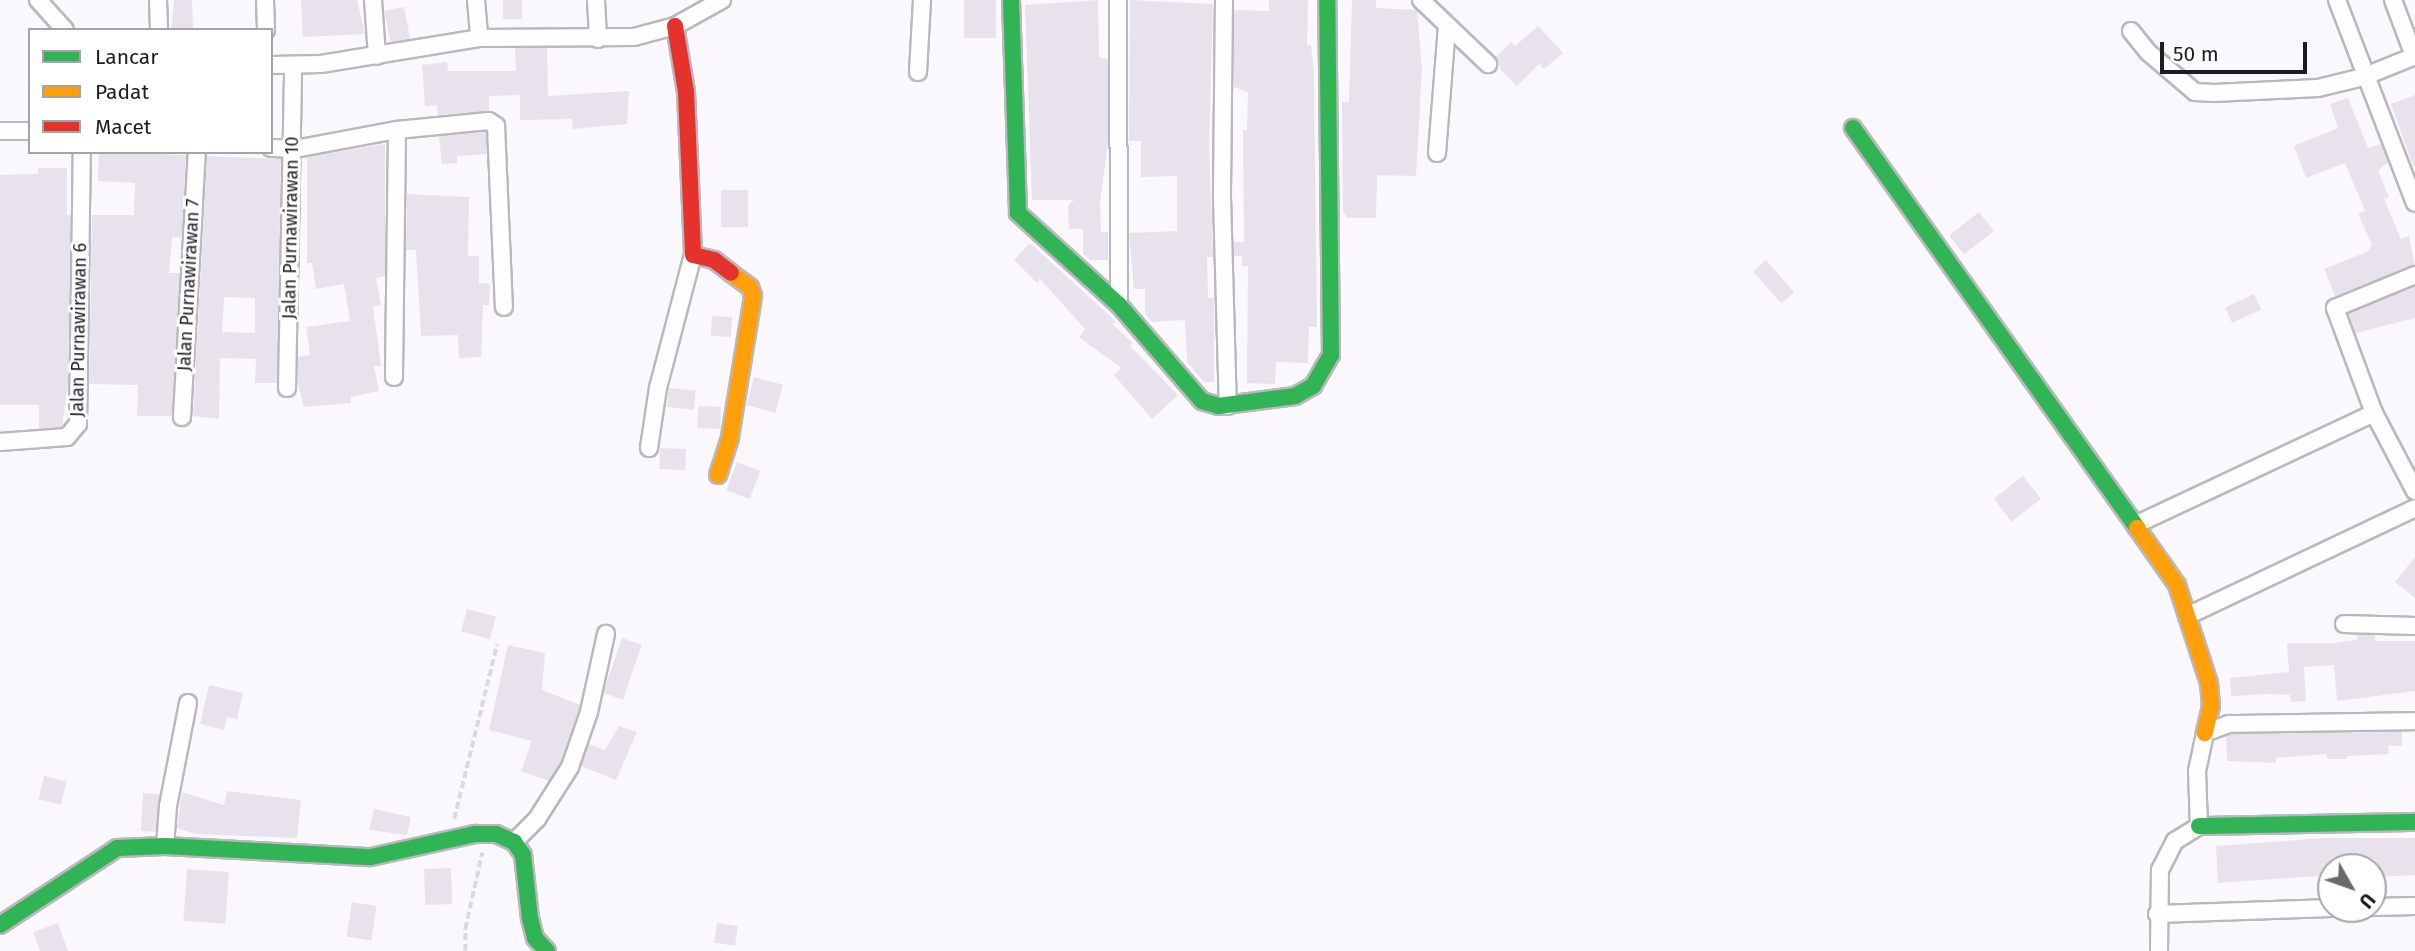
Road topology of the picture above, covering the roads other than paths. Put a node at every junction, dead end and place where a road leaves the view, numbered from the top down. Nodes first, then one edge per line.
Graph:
1 (38, 0) edge
2 (158, 0) edge
3 (265, 0) edge
4 (373, 0) edge
5 (476, 0) edge
6 (596, 0) edge
7 (922, 0) edge
8 (1010, 0) edge
9 (1118, 0) edge
10 (1224, 0) edge
11 (1326, 0) edge
12 (1421, 0) edge
13 (2337, 0) edge
14 (2393, 0) edge
15 (712, 2) edge
16 (675, 26) junction
17 (1447, 26) junction
18 (63, 28) edge
19 (159, 28) edge
20 (266, 28) edge
21 (2131, 31) dead end
22 (479, 38) junction
23 (598, 39) junction
24 (377, 56) junction
25 (2415, 56) edge
26 (1488, 64) dead end
27 (273, 65) edge
28 (293, 67) junction
29 (918, 72) dead end
30 (2363, 77) junction
31 (1853, 128) dead end
32 (397, 130) junction
33 (0, 131) edge
34 (28, 131) edge
35 (273, 148) edge
36 (295, 149) junction
37 (1437, 153) dead end
38 (82, 154) edge
39 (197, 154) edge
40 (2415, 203) edge
41 (693, 255) junction
42 (2415, 275) edge
43 (1119, 305) junction
44 (504, 307) dead end
45 (394, 377) dead end
46 (287, 388) dead end
47 (1228, 406) junction
48 (2374, 413) junction
49 (182, 417) dead end
50 (0, 442) edge
51 (649, 448) dead end
52 (718, 475) dead end
53 (2415, 491) edge
54 (2415, 508) edge
55 (2135, 525) junction
56 (2187, 615) junction
57 (2344, 624) dead end
58 (2415, 626) edge
59 (606, 634) dead end
60 (188, 704) dead end
61 (2415, 721) edge
62 (2205, 733) junction
63 (2415, 822) edge
64 (2199, 826) junction
65 (514, 842) junction
66 (165, 846) junction
67 (2415, 906) edge
68 (2387, 907) edge
69 (2317, 908) edge
70 (2157, 914) junction
71 (0, 925) edge
72 (547, 951) edge
73 (2159, 951) edge

1 - 18 street
2 - 19 street
3 - 20 street
4 - 24 street
5 - 22 street
6 - 23 street
7 - 29 street
8 - 43 street
9 - 43 street
10 - 47 street
11 - 47 street
12 - 17 street
13 - 30 street
14 - 25 street
15 - 16 street
16 - 23 street
16 - 41 street
17 - 26 street
17 - 37 street
21 - 30 street
22 - 23 street
22 - 24 street
24 - 28 street
25 - 30 street
27 - 28 street
28 - 36 street, Jalan Purnawirawan 10
30 - 40 street
31 - 55 street
32 - 36 street
32 - 44 street
32 - 45 street
33 - 34 street
35 - 36 street
36 - 46 street, Jalan Purnawirawan 10
38 - 50 street, Jalan Purnawirawan 6
39 - 49 street, Jalan Purnawirawan 7
41 - 51 street
41 - 52 street
42 - 48 street
43 - 47 street
48 - 53 street
48 - 55 street
54 - 56 street
55 - 56 street
56 - 62 street
57 - 58 street
59 - 65 street
60 - 66 street
61 - 62 street
62 - 64 street
63 - 64 street
64 - 70 street
65 - 66 street
65 - 72 street
66 - 71 street
67 - 68 street
69 - 70 street
70 - 73 street

